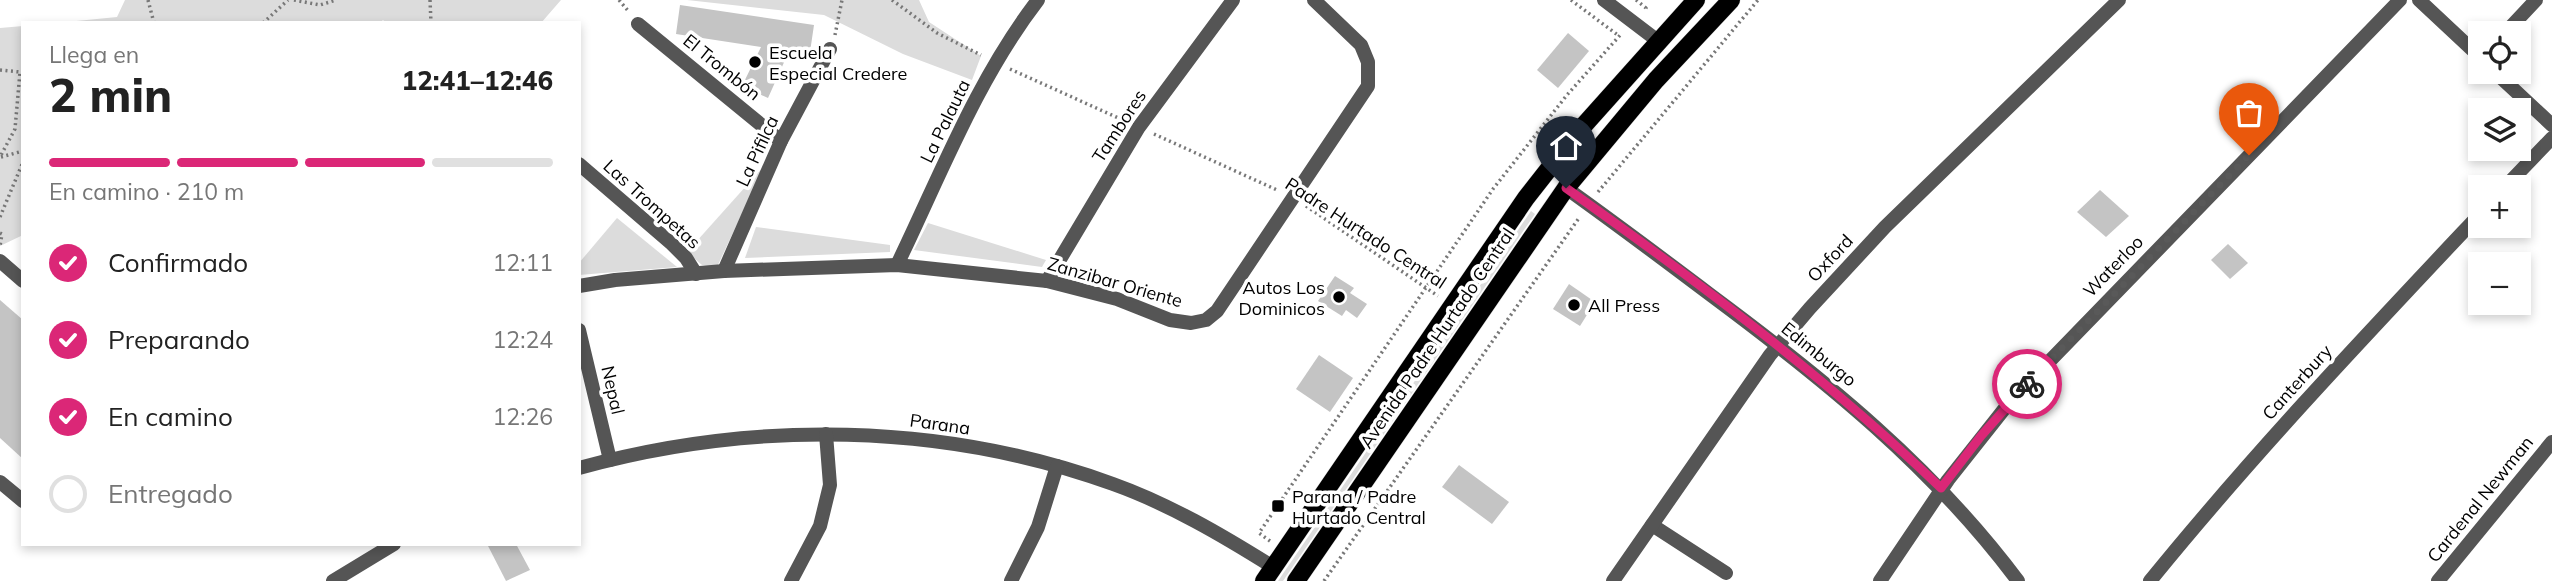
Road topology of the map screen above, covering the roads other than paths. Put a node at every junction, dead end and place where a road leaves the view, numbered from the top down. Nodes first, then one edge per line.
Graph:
1 (1038, 0) edge
2 (1233, 0) edge
3 (1314, 0) edge
4 (1604, 0) edge
5 (1696, 0) edge
6 (1731, 0) edge
7 (2119, 0) edge
8 (2400, 0) edge
9 (2419, 0) edge
10 (2536, 0) edge
11 (2516, 21) edge
12 (638, 24) dead end
13 (1658, 41) junction
14 (2468, 46) edge
15 (830, 49) road end
16 (2508, 84) edge
17 (2552, 125) edge
18 (2552, 138) edge
19 (781, 141) junction
20 (581, 166) edge
21 (2517, 175) edge
22 (1566, 188) junction
23 (2468, 227) edge
24 (0, 261) edge
25 (897, 265) junction
26 (724, 271) junction
27 (696, 274) junction
28 (21, 279) edge
29 (1047, 281) junction
30 (581, 286) edge
31 (581, 338) edge
32 (1778, 345) junction
33 (826, 434) junction
34 (2552, 442) edge
35 (610, 460) junction
36 (581, 467) edge
37 (1058, 467) junction
38 (0, 482) edge
39 (1941, 488) junction
40 (21, 499) edge
41 (1652, 525) junction
42 (391, 546) edge
43 (1267, 569) edge
44 (1726, 573) dead end
45 (333, 581) edge
46 (791, 581) edge
47 (1011, 581) edge
48 (1296, 581) edge
49 (1614, 581) edge
50 (1880, 581) edge
51 (2018, 581) edge
52 (2150, 581) edge
53 (2438, 581) edge

1 - 25 street, La Palauta
2 - 29 street, Tambores
3 - 29 street, Zanzibar Oriente
4 - 13 street
5 - 13 main road, Avenida Padre Hurtado Central
6 - 22 main road, Avenida Padre Hurtado Central
7 - 32 street, Oxford
8 - 39 street, Waterloo
9 - 14 street
10 - 11 street
12 - 19 street, El Trombón
13 - 43 main road, Avenida Padre Hurtado Central
15 - 19 street, La Pifilca
16 - 17 street
18 - 21 street
19 - 26 street, La Pifilca
20 - 27 street, Las Trompetas
22 - 32 street, Edimburgo
22 - 48 main road, Avenida Padre Hurtado Central
23 - 52 street, Canterbury
24 - 28 street
25 - 26 street, Zanzibar Oriente
25 - 29 street, Zanzibar Oriente
26 - 27 street, Zanzibar Oriente
27 - 30 street, Zanzibar Oriente
31 - 35 street, Nepal
32 - 39 street, Edimburgo
32 - 41 street, Oxford
33 - 35 street, Parana
33 - 37 street, Parana
33 - 46 street
34 - 53 street, Cardenal Newman
35 - 36 street, Parana
37 - 43 street, Parana
37 - 47 street
38 - 40 street
39 - 50 street, Waterloo
39 - 51 street, Edimburgo
41 - 44 street
41 - 49 street, Oxford
42 - 45 street

